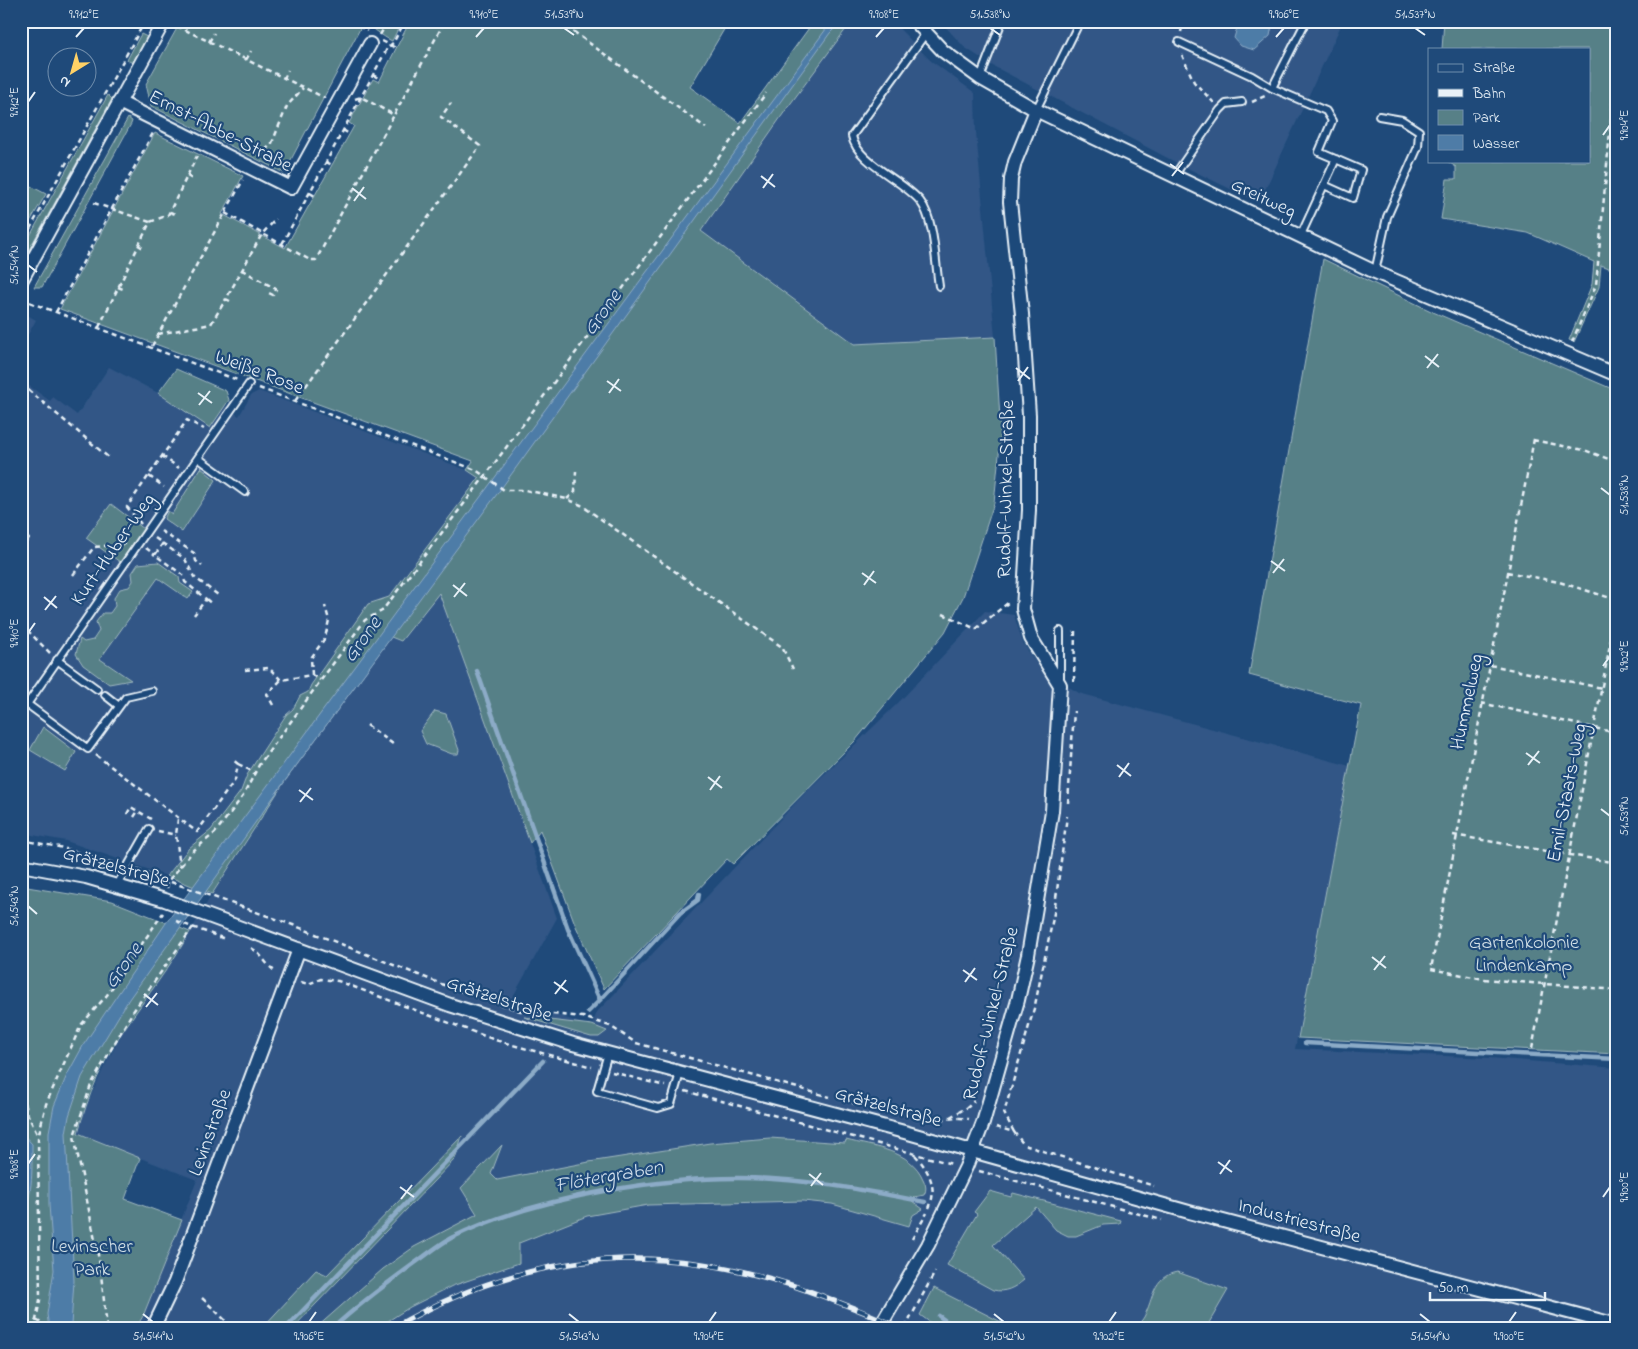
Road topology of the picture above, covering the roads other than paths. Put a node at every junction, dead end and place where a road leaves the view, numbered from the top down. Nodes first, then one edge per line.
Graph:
1 (915, 21) edge
2 (1002, 21) edge
3 (1080, 21) edge
4 (1306, 21) edge
5 (170, 23) edge
6 (926, 32) junction
7 (1179, 42) road end
8 (370, 44) dead end
9 (980, 78) junction
10 (1272, 88) junction
11 (119, 102) junction
12 (1242, 102) road end
13 (1036, 110) junction
14 (1379, 116) dead end
15 (1336, 159) junction
16 (1173, 177) junction
17 (1324, 185) junction
18 (1300, 237) junction
19 (1375, 272) junction
20 (21, 281) edge
21 (939, 286) dead end
22 (1617, 375) edge
23 (249, 384) road end
24 (198, 458) junction
25 (245, 492) dead end
26 (1060, 630) dead end
27 (57, 660) junction
28 (1060, 685) junction
29 (97, 689) dead end
30 (152, 691) dead end
31 (105, 695) dead end
32 (27, 704) junction
33 (119, 706) junction
34 (21, 713) edge
35 (149, 829) road end
36 (21, 865) edge
37 (117, 885) junction
38 (300, 949) junction
39 (608, 1053) junction
40 (680, 1073) junction
41 (973, 1151) junction
42 (1617, 1325) edge
43 (153, 1328) edge
44 (879, 1328) edge

1 - 6 street, Greitweg
2 - 9 lane
3 - 13 lane
4 - 10 lane
5 - 11 street
6 - 9 street, Greitweg
6 - 21 lane
7 - 10 lane
8 - 11 street, Ernst-Abbe-Straße
9 - 13 street, Greitweg
10 - 15 lane
11 - 20 street
12 - 16 lane
13 - 16 street, Greitweg
13 - 28 street, Rudolf-Winkel-Straße
14 - 19 lane
15 - 17 lane
15 - 17 lane
16 - 18 street, Greitweg
17 - 18 lane
18 - 19 street, Greitweg
19 - 22 street, Greitweg
23 - 24 lane, Kurt-Huber-Weg
24 - 25 lane
24 - 27 lane, Kurt-Huber-Weg
26 - 28 lane, Rudolf-Winkel-Straße
27 - 29 lane
27 - 32 lane, Kurt-Huber-Weg
28 - 41 street, Rudolf-Winkel-Straße
30 - 33 lane
31 - 33 lane
32 - 33 lane
32 - 34 lane, Kurt-Huber-Weg
35 - 37 lane
36 - 37 street, Grätzelstraße
37 - 38 street, Grätzelstraße
38 - 39 street, Grätzelstraße
38 - 43 street, Levinstraße
39 - 40 street, Grätzelstraße
39 - 40 lane
40 - 41 street, Grätzelstraße
41 - 42 street, Industriestraße
41 - 44 street, Rudolf-Winkel-Straße

